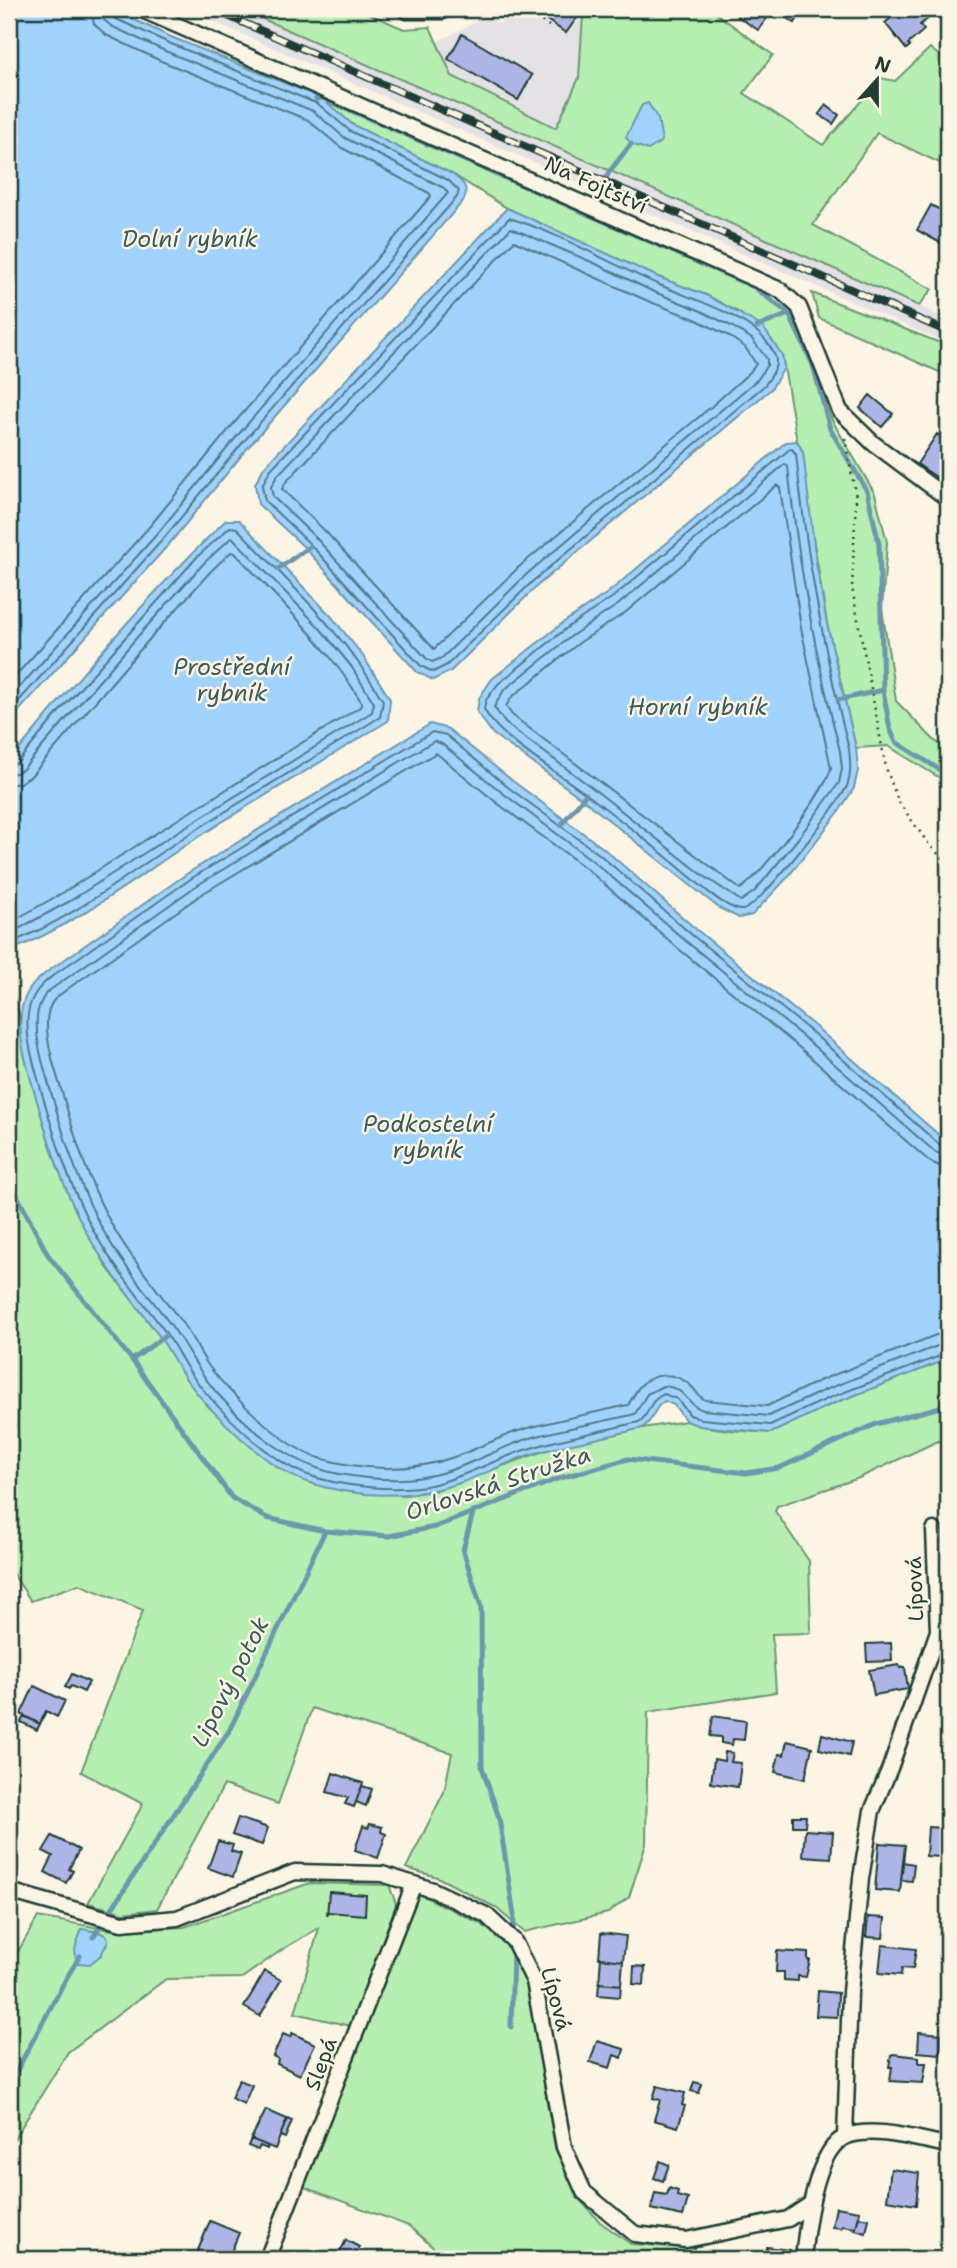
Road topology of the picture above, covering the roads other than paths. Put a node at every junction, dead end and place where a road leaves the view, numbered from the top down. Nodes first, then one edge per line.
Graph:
1 (140, 9) edge
2 (408, 9) edge
3 (442, 9) edge
4 (948, 499) edge
5 (934, 1531) dead end
6 (414, 1884) junction
7 (9, 1891) edge
8 (845, 2137) junction
9 (948, 2146) edge
10 (809, 2205) junction
11 (267, 2259) edge
12 (803, 2259) edge

1 - 4 street, Na Fojtství
2 - 3 street
5 - 8 street, Lípová
6 - 7 street, Lípová
6 - 10 street, Lípová
6 - 11 street, Slepá
8 - 9 street
8 - 10 street
10 - 12 street

